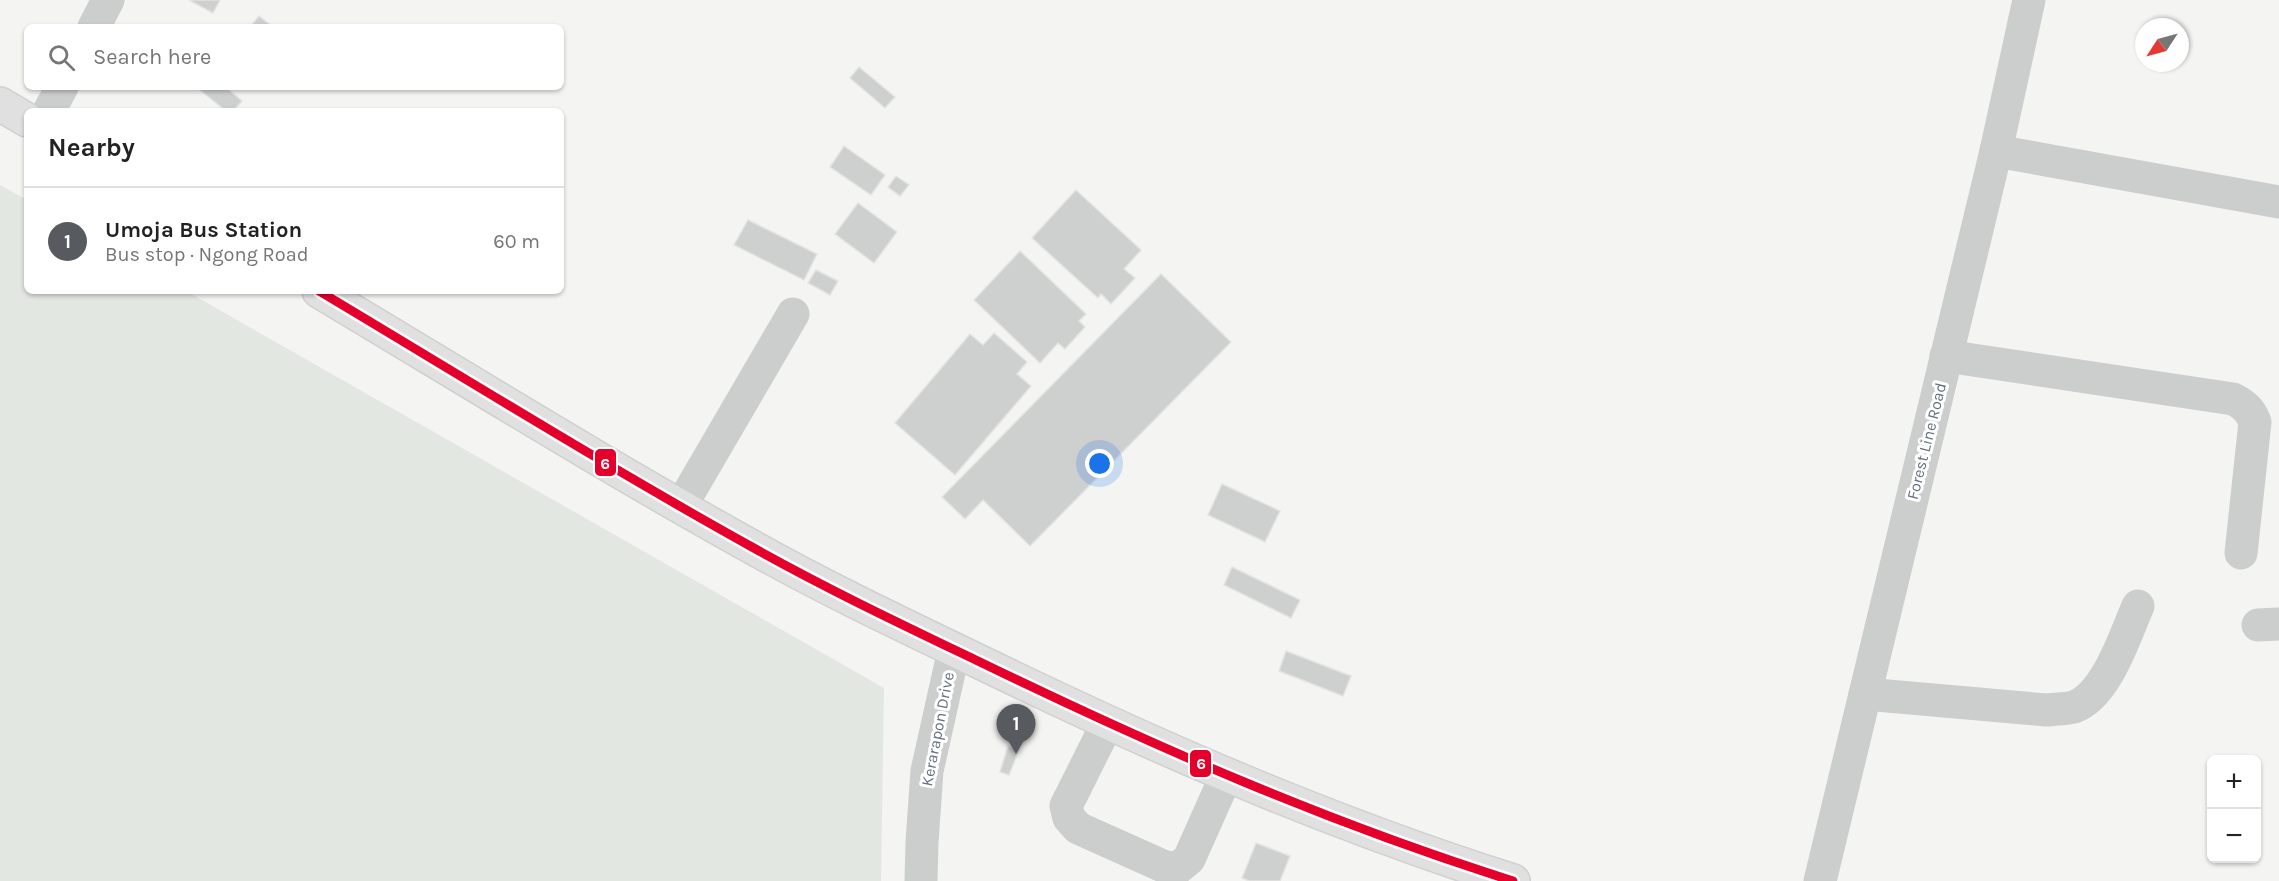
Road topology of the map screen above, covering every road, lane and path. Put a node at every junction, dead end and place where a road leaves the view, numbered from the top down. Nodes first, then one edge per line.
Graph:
1 (108, 0) edge
2 (2029, 0) edge
3 (96, 24) edge
4 (60, 90) edge
5 (0, 104) edge
6 (51, 108) edge
7 (24, 118) edge
8 (1996, 151) junction
9 (2279, 202) edge
10 (324, 294) edge
11 (793, 314) dead end
12 (1946, 356) junction
13 (681, 506) junction
14 (2241, 553) dead end
15 (2138, 606) dead end
16 (954, 650) junction
17 (1865, 693) junction
18 (1107, 724) junction
19 (1226, 776) junction
20 (921, 881) edge
21 (1513, 881) edge
22 (1820, 881) edge

1 - 3 street
2 - 8 street, Forest Line Road
4 - 6 street
5 - 7 main road
8 - 9 street
8 - 12 street, Forest Line Road
10 - 13 main road
11 - 13 street
12 - 14 street
12 - 17 street, Forest Line Road
13 - 16 main road
15 - 17 street
16 - 18 main road
16 - 20 street, Kerarapon Drive
17 - 22 street, Forest Line Road
18 - 19 main road
18 - 19 street
19 - 21 main road

